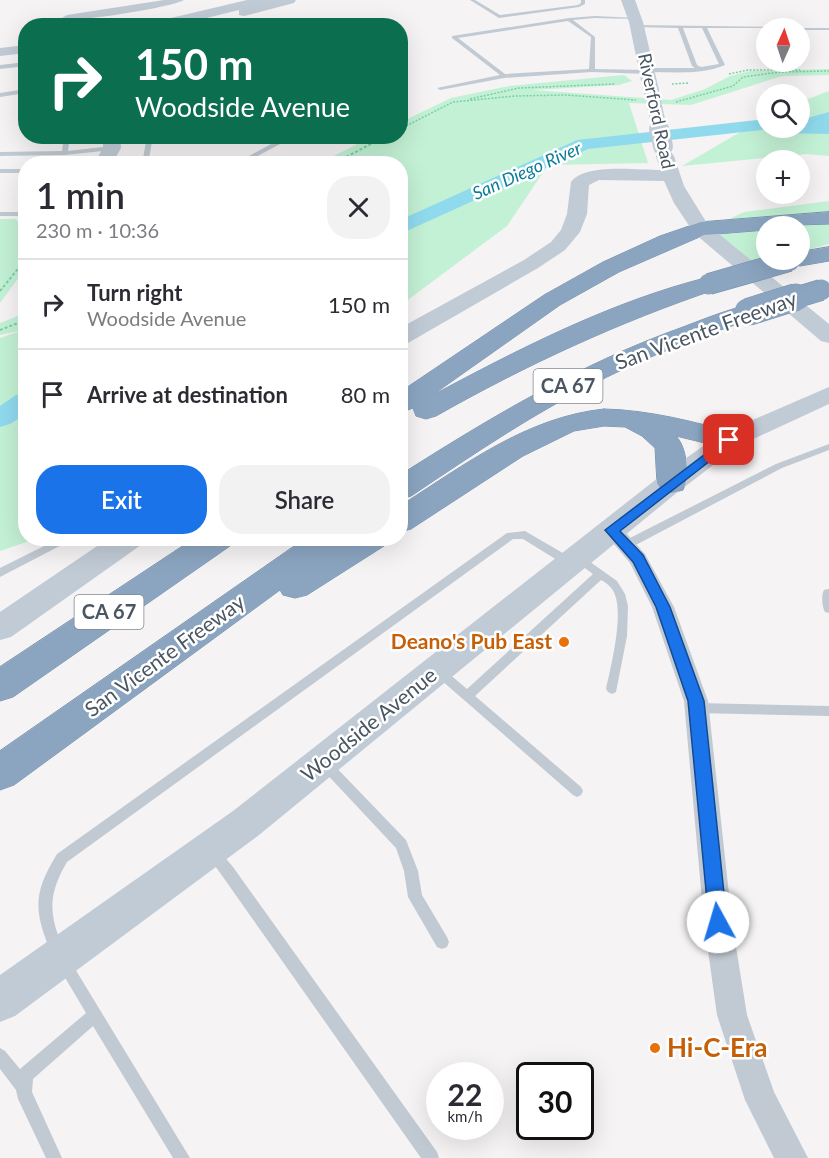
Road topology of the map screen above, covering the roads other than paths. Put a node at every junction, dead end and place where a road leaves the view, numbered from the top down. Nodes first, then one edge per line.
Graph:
1 (179, 0) edge
2 (264, 0) edge
3 (289, 0) edge
4 (472, 0) edge
5 (583, 0) edge
6 (628, 0) edge
7 (75, 9) dead end
8 (70, 18) edge
9 (83, 18) edge
10 (189, 18) edge
11 (218, 18) edge
12 (569, 19) junction
13 (635, 22) junction
14 (680, 27) junction
15 (704, 27) junction
16 (756, 28) edge
17 (810, 29) edge
18 (829, 29) edge
19 (18, 44) edge
20 (0, 45) edge
21 (18, 50) edge
22 (0, 52) edge
23 (18, 65) edge
24 (0, 67) edge
25 (701, 69) junction
26 (592, 70) junction
27 (648, 71) junction
28 (504, 76) junction
29 (440, 88) dead end
30 (18, 92) edge
31 (0, 95) edge
32 (67, 144) edge
33 (276, 144) edge
34 (108, 149) edge
35 (65, 153) junction
36 (0, 154) edge
37 (253, 156) edge
38 (668, 170) junction
39 (0, 171) edge
40 (18, 171) edge
41 (18, 213) edge
42 (0, 214) edge
43 (829, 218) edge
44 (701, 229) junction
45 (829, 254) edge
46 (810, 257) edge
47 (760, 270) edge
48 (825, 289) edge
49 (408, 333) edge
50 (829, 336) edge
51 (829, 395) edge
52 (408, 399) edge
53 (624, 418) junction
54 (408, 420) edge
55 (729, 440) junction
56 (829, 447) edge
57 (672, 483) junction
58 (408, 484) edge
59 (408, 515) edge
60 (619, 538) junction
61 (54, 546) edge
62 (119, 546) edge
63 (207, 546) edge
64 (318, 546) edge
65 (360, 546) edge
66 (583, 565) junction
67 (0, 573) edge
68 (828, 593) edge
69 (829, 609) edge
70 (0, 628) edge
71 (437, 670) junction
72 (0, 686) edge
73 (612, 689) dead end
74 (112, 693) junction
75 (467, 696) junction
76 (697, 708) junction
77 (829, 711) edge
78 (323, 762) junction
79 (0, 773) edge
80 (578, 791) dead end
81 (210, 850) junction
82 (442, 942) dead end
83 (60, 958) junction
84 (0, 1001) edge
85 (95, 1015) junction
86 (0, 1056) edge
87 (24, 1087) junction
88 (54, 1158) edge
89 (182, 1158) edge
90 (431, 1158) edge
91 (792, 1158) edge

1 - 9 street
2 - 10 main road
3 - 11 main road
4 - 5 lane
6 - 13 main road, Riverford Road
7 - 8 street
12 - 13 lane
12 - 26 lane
12 - 28 lane
13 - 14 lane
13 - 27 main road, Riverford Road
14 - 15 lane
14 - 25 lane
15 - 16 lane
15 - 25 lane
17 - 18 lane
19 - 20 main road
21 - 22 main road
23 - 24 lane
25 - 27 lane
26 - 27 lane
26 - 28 lane
27 - 38 main road, Riverford Road, bridge
28 - 29 lane
30 - 31 lane
32 - 35 lane
33 - 37 lane
34 - 35 lane
35 - 36 lane
38 - 44 main road, Riverford Road
38 - 49 main road
39 - 40 lane
41 - 42 lane
43 - 44 highway
44 - 50 main road, Riverford Road
44 - 52 highway
45 - 46 highway, San Vicente Freeway / CA 67
47 - 54 highway, San Vicente Freeway / CA 67, bridge
48 - 58 highway, San Vicente Freeway / CA 67, bridge
51 - 55 main road, Woodside Avenue
53 - 55 highway
53 - 57 highway
53 - 59 highway
55 - 57 main road, Woodside Avenue
56 - 60 lane
57 - 60 main road, Woodside Avenue
60 - 66 main road, Woodside Avenue
60 - 76 street
61 - 67 lane
62 - 70 main road
63 - 72 highway, CA 67
64 - 74 highway, San Vicente Freeway
65 - 74 highway
66 - 71 main road, Woodside Avenue
66 - 73 lane
66 - 75 lane
66 - 83 lane
68 - 69 lane
71 - 75 lane
71 - 78 main road, Woodside Avenue
74 - 79 highway, San Vicente Freeway
75 - 80 lane
76 - 77 lane
76 - 91 street
78 - 81 main road, Woodside Avenue
78 - 82 lane
81 - 83 main road, Woodside Avenue
81 - 90 lane
83 - 84 main road, Woodside Avenue
83 - 85 lane
85 - 87 lane
85 - 89 lane
86 - 87 lane
87 - 88 lane

